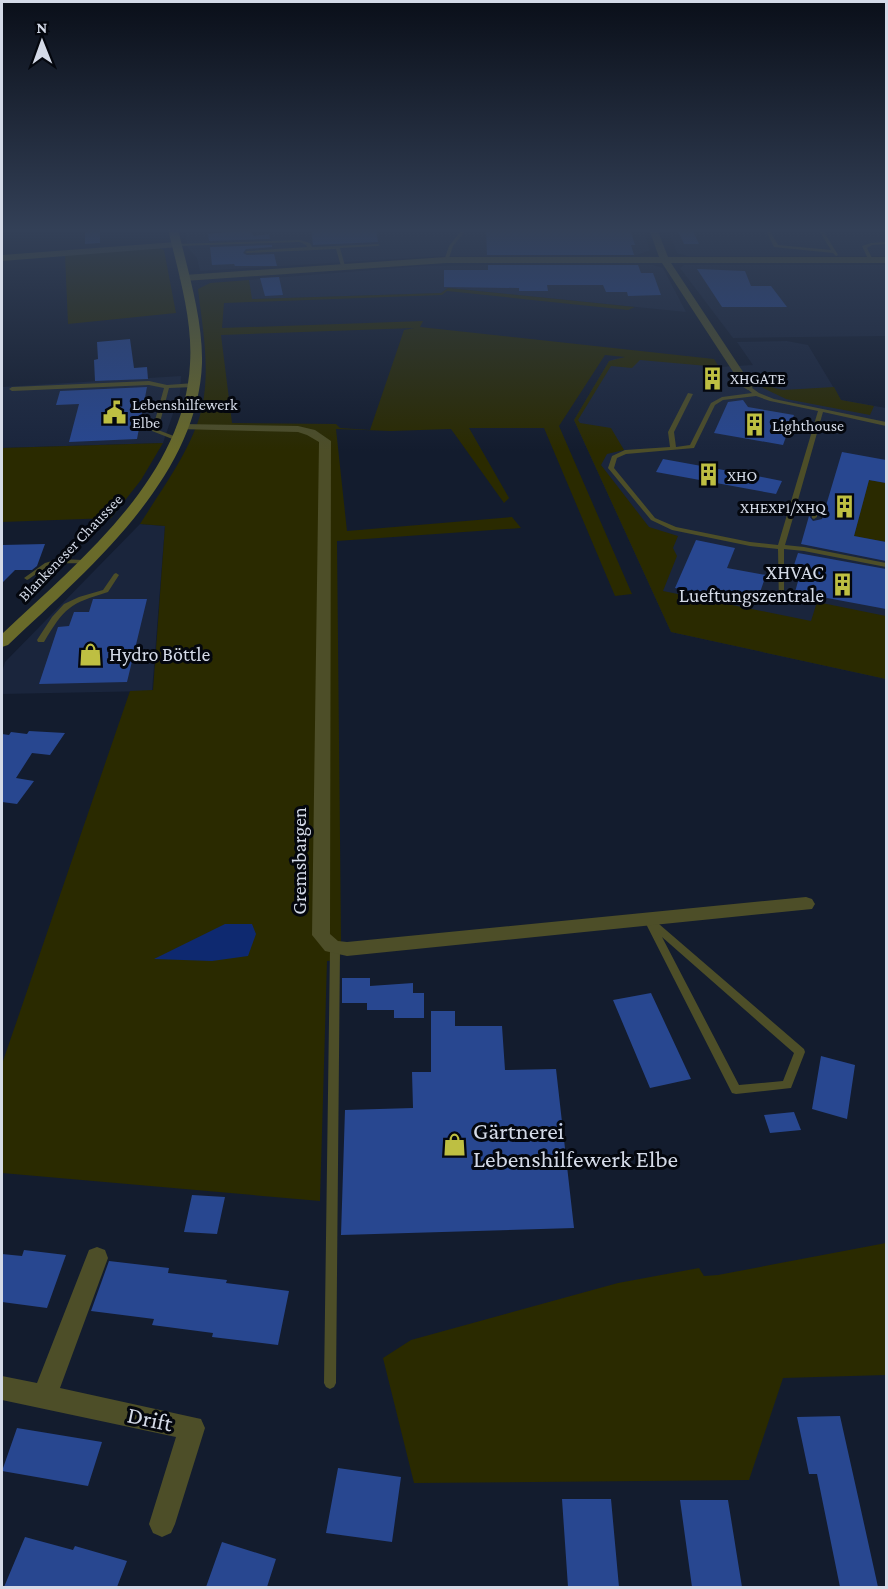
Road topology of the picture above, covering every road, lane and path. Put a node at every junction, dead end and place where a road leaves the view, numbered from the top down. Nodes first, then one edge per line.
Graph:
1 (187, 303) edge
2 (693, 303) edge
3 (194, 385) junction
4 (167, 387) junction
5 (748, 387) joint
6 (12, 389) dead end
7 (690, 394) dead end
8 (757, 394) junction
9 (821, 411) junction
10 (886, 424) edge
11 (180, 433) junction
12 (674, 450) junction
13 (792, 508) junction
14 (814, 517) dead end
15 (807, 541) dead end
16 (781, 547) junction
17 (804, 549) junction
18 (83, 562) junction
19 (886, 565) edge
20 (116, 575) dead end
21 (27, 579) dead end
22 (50, 595) junction
23 (70, 601) junction
24 (781, 603) dead end
25 (41, 640) dead end
26 (2, 642) edge
27 (806, 904) dead end
28 (649, 920) junction
29 (335, 948) junction
30 (97, 1258) dead end
31 (330, 1383) dead end
32 (2, 1389) edge
33 (44, 1397) junction
34 (162, 1524) dead end

1 - 3 main road, Blankeneser Chaussee
2 - 5 street
3 - 4 lane
3 - 11 main road, Blankeneser Chaussee
4 - 6 lane
4 - 11 lane
5 - 8 lane
7 - 12 lane
8 - 9 lane
8 - 12 lane
9 - 10 lane
9 - 13 lane
11 - 18 main road, Blankeneser Chaussee
11 - 29 street, Gremsbargen
12 - 16 lane
13 - 14 lane
13 - 16 lane
15 - 17 lane
16 - 17 lane
16 - 24 lane
17 - 19 lane
18 - 21 lane
18 - 22 main road, Blankeneser Chaussee
20 - 23 lane
22 - 23 lane
22 - 26 main road, Blankeneser Chaussee
23 - 25 lane
27 - 28 street
28 - 28 lane
28 - 29 street
29 - 31 lane
30 - 33 street
32 - 33 street, Drift
33 - 34 street, Drift

